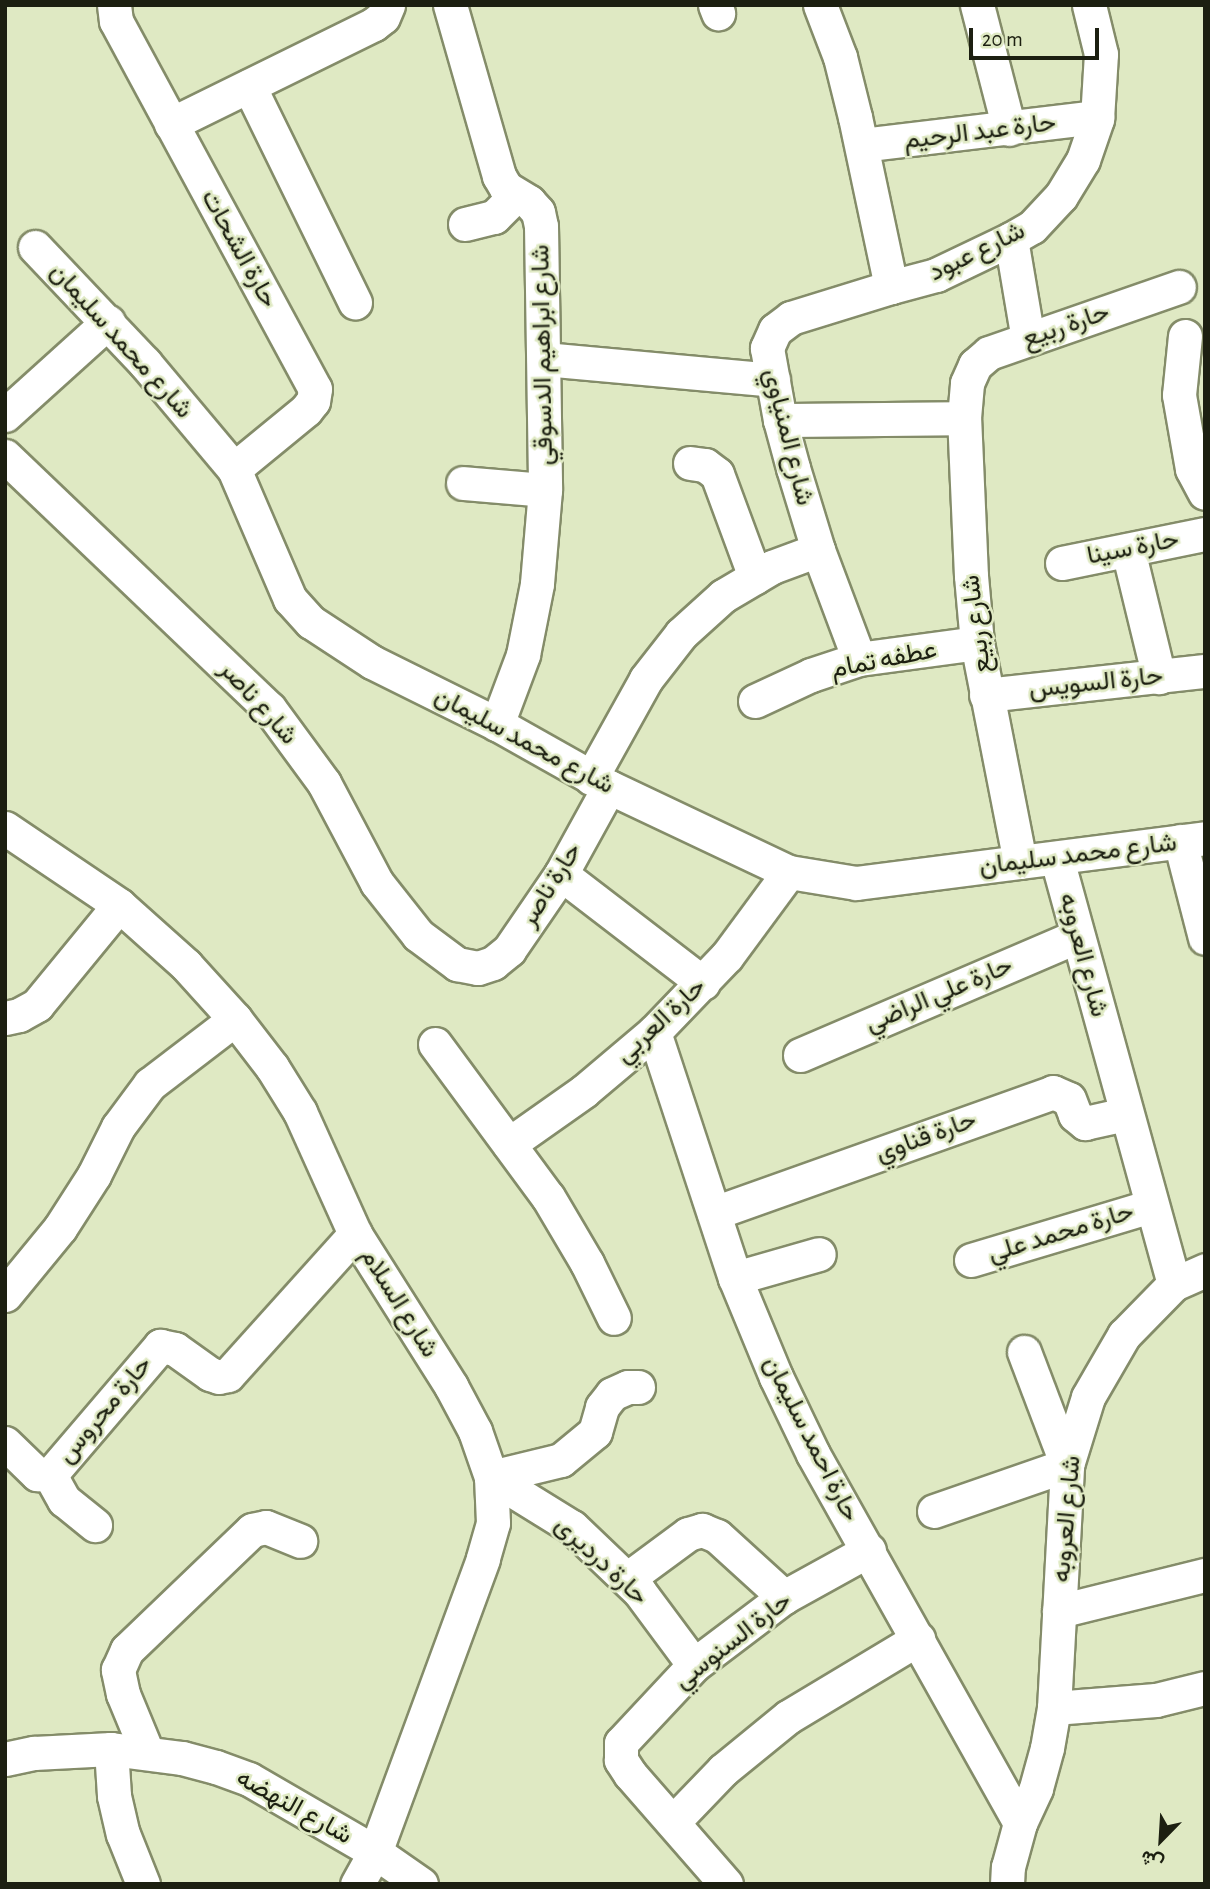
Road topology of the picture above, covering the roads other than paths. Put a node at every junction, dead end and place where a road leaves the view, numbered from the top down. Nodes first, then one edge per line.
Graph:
1 (114, 5) edge
2 (388, 5) edge
3 (450, 5) edge
4 (820, 5) edge
5 (977, 5) edge
6 (1089, 5) edge
7 (249, 86) junction
8 (1097, 117) junction
9 (171, 124) junction
10 (1009, 129) junction
11 (862, 145) junction
12 (515, 196) junction
13 (466, 224) dead end
14 (1011, 239) junction
15 (35, 247) dead end
16 (1179, 287) dead end
17 (891, 288) junction
18 (355, 302) dead end
19 (108, 322) junction
20 (1185, 337) dead end
21 (1028, 338) junction
22 (544, 359) junction
23 (773, 380) junction
24 (967, 383) joint
25 (5, 415) edge
26 (964, 418) junction
27 (780, 420) junction
28 (5, 456) edge
29 (690, 463) dead end
30 (234, 469) junction
31 (463, 483) dead end
32 (545, 490) junction
33 (1205, 493) edge
34 (1205, 534) edge
35 (818, 550) junction
36 (1128, 550) junction
37 (1062, 563) dead end
38 (755, 577) junction
39 (977, 643) junction
40 (859, 659) junction
41 (1205, 671) edge
42 (1159, 677) junction
43 (986, 695) junction
44 (755, 701) dead end
45 (497, 724) junction
46 (600, 782) junction
47 (5, 828) edge
48 (1192, 840) edge
49 (1058, 858) junction
50 (1020, 862) junction
51 (789, 872) junction
52 (561, 874) junction
53 (119, 905) junction
54 (1078, 936) junction
55 (1205, 938) edge
56 (478, 968) joint
57 (703, 983) junction
58 (5, 1018) edge
59 (235, 1019) junction
60 (654, 1032) junction
61 (435, 1044) dead end
62 (800, 1055) dead end
63 (1126, 1114) junction
64 (509, 1144) junction
65 (1151, 1206) junction
66 (714, 1213) junction
67 (355, 1234) junction
68 (819, 1254) dead end
69 (971, 1260) dead end
70 (1205, 1270) edge
71 (735, 1278) junction
72 (1174, 1284) junction
73 (5, 1295) edge
74 (614, 1318) dead end
75 (1024, 1352) dead end
76 (638, 1387) dead end
77 (5, 1443) edge
78 (1067, 1465) junction
79 (50, 1475) junction
80 (491, 1477) junction
81 (934, 1511) dead end
82 (95, 1525) dead end
83 (300, 1541) dead end
84 (869, 1550) junction
85 (1205, 1575) edge
86 (627, 1579) junction
87 (784, 1597) junction
88 (1059, 1611) junction
89 (918, 1639) junction
90 (694, 1665) junction
91 (1205, 1688) edge
92 (1054, 1707) junction
93 (111, 1749) junction
94 (147, 1752) junction
95 (5, 1759) edge
96 (673, 1822) junction
97 (1020, 1823) junction
98 (374, 1852) junction
99 (143, 1884) edge
100 (357, 1884) edge
101 (421, 1884) edge
102 (726, 1884) edge
103 (1007, 1884) edge

1 - 9 street, حارة الشحات
2 - 7 street
3 - 12 street, شارع ابراهيم الدسوقي
4 - 11 street
5 - 10 street
6 - 8 street, شارع عبود
7 - 9 street
7 - 18 street
8 - 10 street, حارة عبد الرحيم
8 - 14 street, شارع عبود
9 - 30 street, حارة الشحات
10 - 11 street, حارة عبد الرحيم
11 - 17 street
12 - 13 street
12 - 22 street, شارع ابراهيم الدسوقي
14 - 17 street, شارع عبود
14 - 21 street
15 - 19 street, شارع محمد سليمان
16 - 21 street, حارة ربيع
17 - 23 street, شارع المنياوي
19 - 25 street
19 - 30 street, شارع محمد سليمان
20 - 33 street
21 - 24 street, حارة ربيع
22 - 23 street
22 - 32 street, شارع ابراهيم الدسوقي
23 - 27 street, شارع المنياوي
24 - 26 street, شارع ربيع
26 - 27 street
26 - 39 street, شارع ربيع
27 - 35 street, شارع المنياوي
28 - 56 street, شارع ناصر
29 - 38 street
30 - 45 street, شارع محمد سليمان
31 - 32 street
32 - 45 street, شارع ابراهيم الدسوقي
34 - 36 street, حارة سينا
35 - 38 street, حارة ناصر
35 - 40 street, شارع المنياوي
36 - 37 street, حارة سينا
36 - 42 street
38 - 46 street, حارة ناصر
39 - 40 street, عطفه تمام
39 - 43 street, شارع ربيع
40 - 44 street, عطفه تمام
41 - 42 street, حارة السويس
42 - 43 street, حارة السويس
43 - 50 street, شارع ربيع
45 - 46 street, شارع محمد سليمان
46 - 51 street, شارع محمد سليمان
46 - 52 street, حارة ناصر
47 - 53 street, شارع السلام
48 - 49 street, شارع محمد سليمان
48 - 55 street
49 - 50 street, شارع محمد سليمان
49 - 54 street, شارع العروبه
50 - 51 street, شارع محمد سليمان
51 - 57 street, حارة العربي
52 - 56 street, حارة ناصر
52 - 57 street
53 - 58 street
53 - 59 street, شارع السلام
54 - 62 street, حارة علي الراضي
54 - 63 street, شارع العروبه
57 - 60 street, حارة العربي
59 - 67 street, شارع السلام
59 - 73 street
60 - 64 street, حارة العربي
60 - 66 street, حارة احمد سليمان
61 - 64 street
63 - 65 street, شارع العروبه
63 - 66 street, حارة قناوي
64 - 74 street
65 - 69 street, حارة محمد علي
65 - 72 street, شارع العروبه
66 - 71 street, حارة احمد سليمان
67 - 79 street, حارة محروس
67 - 80 street, شارع السلام
68 - 71 street
70 - 72 street
71 - 84 street, حارة احمد سليمان
72 - 78 street, شارع العروبه
75 - 78 street
76 - 80 street
77 - 79 street, حارة محروس
78 - 81 street
78 - 88 street, شارع العروبه
79 - 82 street
80 - 86 street, حارة درديرى
80 - 98 street, شارع السلام
83 - 94 street
84 - 87 street, حارة السنوسي
84 - 89 street, حارة احمد سليمان
85 - 88 street
86 - 87 street
86 - 90 street, حارة درديرى
87 - 90 street, حارة السنوسي
88 - 92 street, شارع العروبه
89 - 96 street
89 - 97 street, حارة احمد سليمان
90 - 96 street, حارة السنوسي
91 - 92 street
92 - 97 street, شارع العروبه
93 - 94 street, شارع النهضه
93 - 95 street, شارع النهضه
93 - 99 street
94 - 98 street, شارع النهضه
96 - 102 street, حارة السنوسي
97 - 103 street, شارع العروبه
98 - 100 street, شارع السلام
98 - 101 street, شارع النهضه

